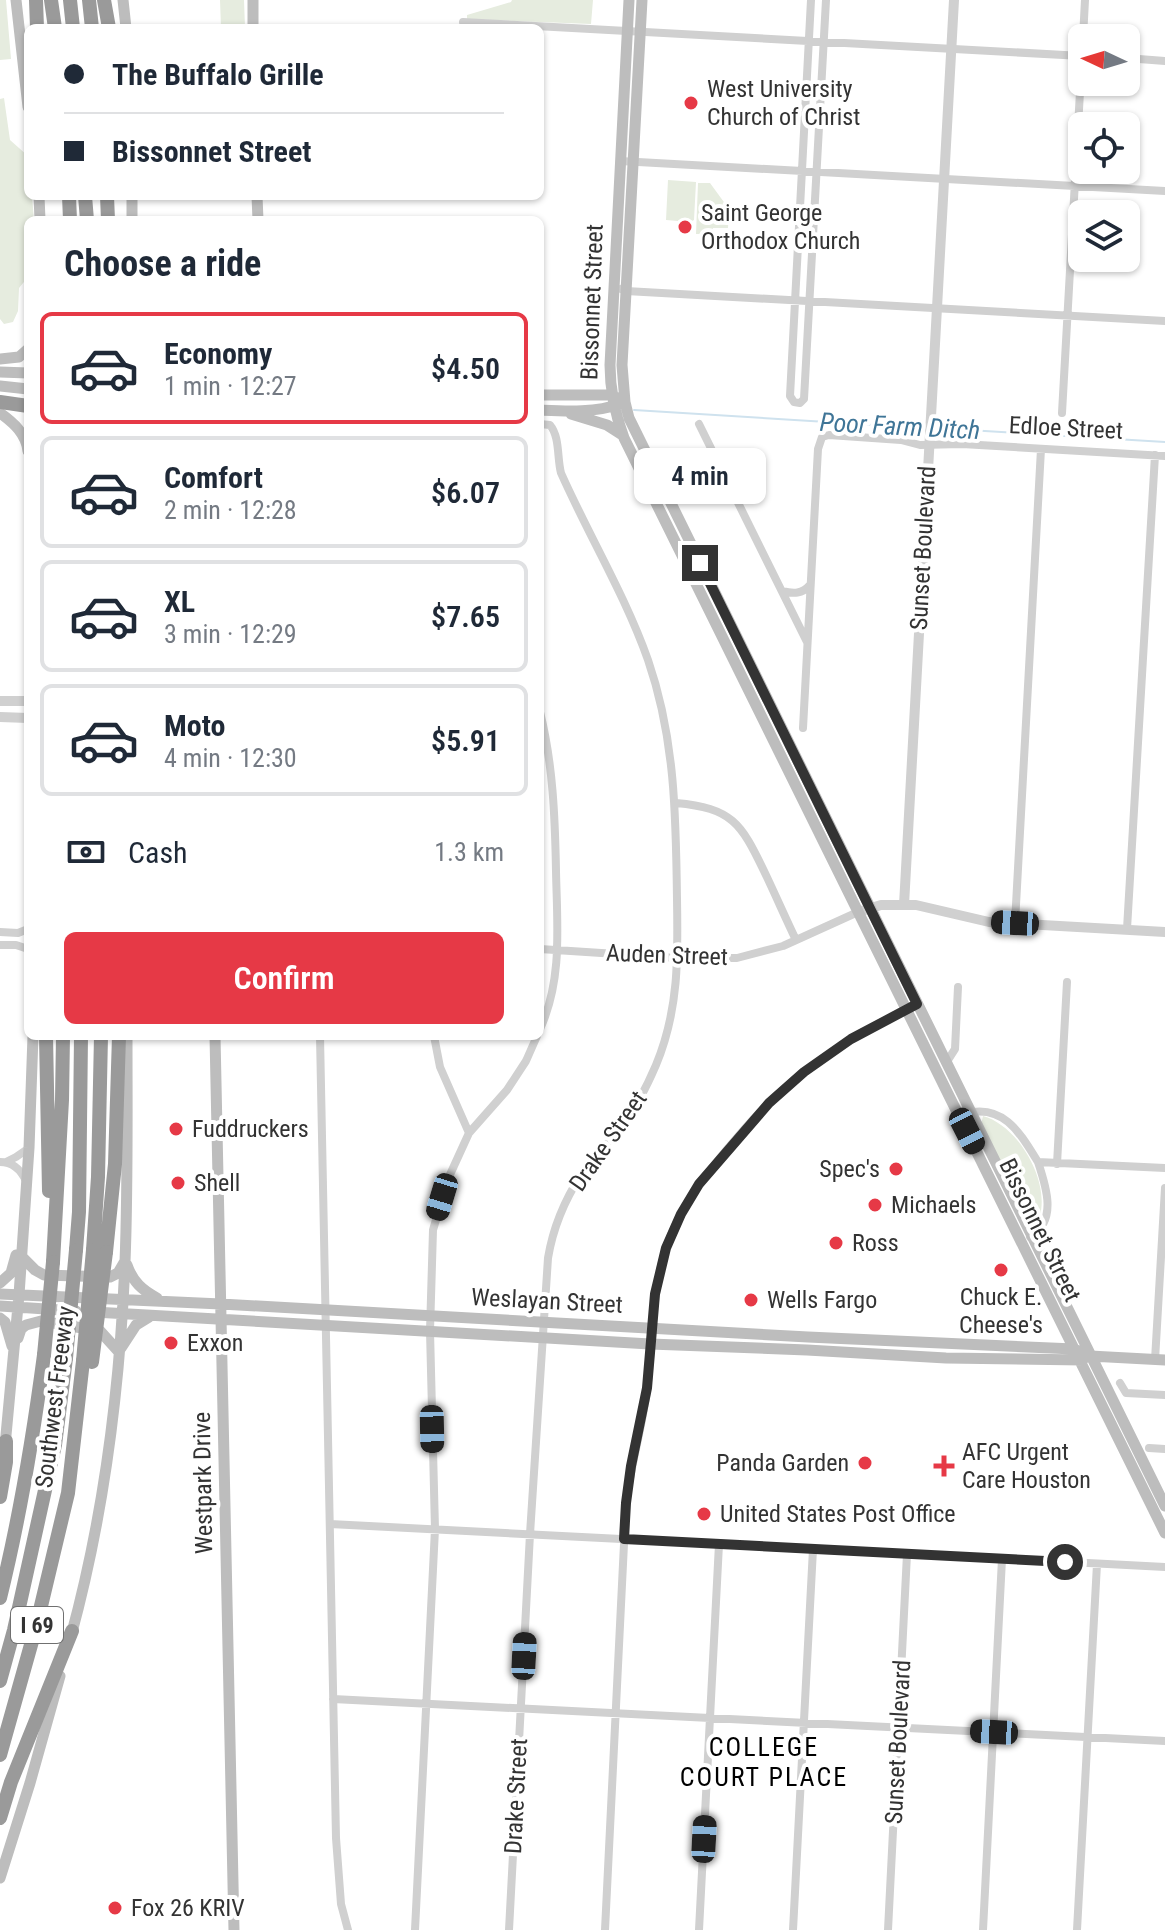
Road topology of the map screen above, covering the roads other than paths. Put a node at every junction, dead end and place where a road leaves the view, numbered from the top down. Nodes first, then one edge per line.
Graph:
1 (16, 0) edge
2 (36, 0) edge
3 (51, 0) edge
4 (69, 0) edge
5 (89, 0) edge
6 (104, 0) edge
7 (123, 0) edge
8 (253, 0) edge
9 (629, 0) edge
10 (642, 0) edge
11 (811, 0) edge
12 (826, 0) edge
13 (954, 0) edge
14 (1085, 0) edge
15 (463, 22) dead end
16 (37, 24) edge
17 (54, 24) edge
18 (72, 24) edge
19 (92, 24) edge
20 (108, 24) edge
21 (126, 24) edge
22 (253, 24) edge
23 (501, 24) edge
24 (1084, 24) edge
25 (544, 26) edge
26 (634, 31) junction
27 (809, 41) junction
28 (824, 42) junction
29 (951, 49) junction
30 (1068, 55) edge
31 (1140, 59) edge
32 (1165, 61) edge
33 (24, 71) edge
34 (1080, 96) edge
35 (626, 162) junction
36 (803, 172) junction
37 (817, 172) junction
38 (944, 179) junction
39 (1075, 186) junction
40 (1165, 191) edge
41 (614, 285) junction
42 (626, 291) junction
43 (795, 301) junction
44 (810, 302) junction
45 (937, 309) junction
46 (1068, 316) junction
47 (1165, 321) edge
48 (24, 353) edge
49 (0, 359) edge
50 (0, 372) edge
51 (24, 373) edge
52 (0, 386) edge
53 (24, 389) edge
54 (544, 395) edge
55 (617, 401) junction
56 (0, 402) edge
57 (22, 405) edge
58 (544, 410) edge
59 (563, 411) junction
60 (0, 413) edge
61 (1062, 413) dead end
62 (545, 424) edge
63 (699, 424) dead end
64 (623, 435) junction
65 (24, 436) edge
66 (929, 440) junction
67 (1041, 449) junction
68 (1155, 455) junction
69 (1165, 456) edge
70 (694, 566) junction
71 (811, 584) junction
72 (782, 591) junction
73 (808, 643) junction
74 (0, 701) edge
75 (24, 701) edge
76 (0, 717) edge
77 (24, 718) edge
78 (544, 728) edge
79 (803, 728) dead end
80 (783, 746) junction
81 (676, 803) junction
82 (904, 905) junction
83 (870, 909) junction
84 (858, 912) junction
85 (1015, 923) junction
86 (1127, 929) junction
87 (24, 931) edge
88 (0, 932) edge
89 (1165, 932) edge
90 (796, 940) junction
91 (0, 945) edge
92 (24, 948) edge
93 (544, 949) edge
94 (558, 951) junction
95 (678, 958) junction
96 (1067, 982) dead end
97 (958, 987) dead end
98 (911, 1006) junction
99 (544, 1015) edge
100 (33, 1040) edge
101 (46, 1040) edge
102 (63, 1040) edge
103 (81, 1040) edge
104 (101, 1040) edge
105 (119, 1040) edge
106 (127, 1040) edge
107 (215, 1040) edge
108 (320, 1040) edge
109 (435, 1040) edge
110 (535, 1040) edge
111 (946, 1063) junction
112 (938, 1074) junction
113 (965, 1113) junction
114 (469, 1133) junction
115 (29, 1148) junction
116 (3, 1162) edge
117 (1038, 1162) junction
118 (1057, 1164) junction
119 (1165, 1168) edge
120 (26, 1181) junction
121 (1165, 1188) edge
122 (56, 1214) junction
123 (22, 1235) junction
124 (1027, 1239) junction
125 (100, 1251) junction
126 (21, 1256) junction
127 (125, 1261) junction
128 (0, 1283) edge
129 (0, 1294) edge
130 (123, 1299) junction
131 (18, 1301) junction
132 (164, 1302) junction
133 (221, 1304) junction
134 (0, 1306) edge
135 (326, 1311) junction
136 (122, 1314) junction
137 (151, 1315) junction
138 (430, 1317) junction
139 (0, 1318) edge
140 (221, 1319) junction
141 (544, 1323) junction
142 (326, 1326) junction
143 (651, 1328) junction
144 (430, 1331) junction
145 (543, 1338) junction
146 (808, 1343) junction
147 (947, 1343) junction
148 (650, 1344) junction
149 (1074, 1349) junction
150 (14, 1350) junction
151 (119, 1352) junction
152 (946, 1358) junction
153 (1085, 1359) junction
154 (1160, 1360) edge
155 (1120, 1383) dead end
156 (1165, 1395) edge
157 (6, 1441) junction
158 (1149, 1448) dead end
159 (1165, 1449) edge
160 (0, 1475) edge
161 (0, 1497) edge
162 (1165, 1506) edge
163 (330, 1524) junction
164 (435, 1529) junction
165 (1165, 1533) edge
166 (530, 1534) junction
167 (624, 1539) junction
168 (719, 1544) junction
169 (813, 1549) junction
170 (907, 1554) junction
171 (1002, 1559) junction
172 (1097, 1564) junction
173 (1165, 1567) edge
174 (0, 1598) edge
175 (72, 1631) junction
176 (0, 1681) edge
177 (333, 1699) junction
178 (426, 1704) junction
179 (521, 1708) junction
180 (615, 1713) junction
181 (710, 1718) junction
182 (804, 1723) junction
183 (898, 1727) junction
184 (994, 1732) junction
185 (1088, 1737) junction
186 (1165, 1741) edge
187 (0, 1755) edge
188 (0, 1818) edge
189 (0, 1878) edge
190 (234, 1930) edge
191 (348, 1930) edge
192 (415, 1930) edge
193 (509, 1930) edge
194 (605, 1930) edge
195 (699, 1930) edge
196 (793, 1930) edge
197 (888, 1930) edge
198 (983, 1930) edge
199 (1077, 1930) edge

1 - 33 main road
2 - 16 highway
3 - 17 highway
4 - 18 highway
5 - 19 highway
6 - 20 highway
7 - 21 main road
8 - 22 main road
9 - 26 main road, Bissonnet Street
10 - 26 main road, Bissonnet Street
11 - 27 street
12 - 28 street
13 - 29 street, Sunset Boulevard
14 - 24 street
15 - 23 street
25 - 26 street
26 - 27 street
26 - 35 main road, Bissonnet Street
27 - 28 street
27 - 36 street
28 - 29 street
28 - 37 street
29 - 30 street
29 - 38 street, Sunset Boulevard
31 - 32 street
34 - 39 street
35 - 36 street
35 - 41 main road, Bissonnet Street
35 - 42 main road, Bissonnet Street
36 - 37 street
36 - 43 street
37 - 38 street
37 - 44 street
38 - 39 street
38 - 45 street, Sunset Boulevard
39 - 40 street
39 - 46 street
41 - 42 street
41 - 55 main road, Bissonnet Street
42 - 43 street
42 - 55 main road, Bissonnet Street
43 - 44 street
43 - 44 street
44 - 45 street
45 - 46 street
45 - 66 street, Sunset Boulevard
46 - 47 street
46 - 61 street
48 - 49 main road
50 - 51 main road
52 - 53 main road
54 - 55 main road
55 - 59 main road
55 - 64 main road, Bissonnet Street
55 - 70 main road, Bissonnet Street
56 - 57 highway
58 - 59 main road
59 - 64 main road
60 - 65 main road
62 - 81 street, Drake Street
63 - 72 street
64 - 70 main road, Bissonnet Street
66 - 67 street, Edloe Street
66 - 71 street, Edloe Street
66 - 82 street, Sunset Boulevard
67 - 68 street, Edloe Street
67 - 85 street
68 - 69 street, Edloe Street
68 - 86 street
70 - 80 main road, Bissonnet Street
71 - 72 street
71 - 73 street
72 - 73 street
73 - 79 street
74 - 75 street
76 - 77 street
78 - 94 street
80 - 83 main road, Bissonnet Street
80 - 84 main road, Bissonnet Street
81 - 90 street
81 - 95 street, Drake Street
82 - 83 street, Auden Street
82 - 85 street, Auden Street
83 - 84 street, Auden Street
83 - 98 main road, Bissonnet Street
84 - 90 street, Auden Street
84 - 98 main road, Bissonnet Street
85 - 86 street, Auden Street
86 - 89 street, Auden Street
87 - 88 street
90 - 95 street, Auden Street
91 - 92 street
93 - 94 street, Auden Street
94 - 95 street, Auden Street
94 - 99 street
95 - 141 street, Drake Street
96 - 118 street
97 - 111 street
98 - 111 main road, Bissonnet Street
98 - 112 main road, Bissonnet Street
98 - 143 street
100 - 115 main road
101 - 122 highway
102 - 122 highway, Southwest Freeway / I 69
103 - 176 highway, bridge
104 - 125 highway
105 - 125 highway
106 - 127 main road
107 - 133 main road, Westpark Drive
108 - 135 street
109 - 114 street
110 - 114 street
111 - 112 street
111 - 113 main road, Bissonnet Street
112 - 113 main road, Bissonnet Street
113 - 117 street
113 - 124 main road, Bissonnet Street
114 - 138 street
115 - 116 street
115 - 120 main road
116 - 120 street
117 - 118 street
117 - 124 street
118 - 119 street
120 - 123 main road
121 - 154 street
122 - 174 highway, Southwest Freeway / I 69, bridge
123 - 126 main road
123 - 128 main road
124 - 149 main road, Bissonnet Street
124 - 153 main road, Bissonnet Street
125 - 187 highway, Southwest Freeway / I 69, bridge
126 - 127 main road
126 - 131 main road
127 - 130 main road
127 - 132 main road
129 - 131 main road, Weslayan Street
130 - 131 main road, Weslayan Street
130 - 132 main road, Weslayan Street
130 - 136 main road
131 - 134 main road, Weslayan Street
131 - 136 main road, Weslayan Street
131 - 150 main road
132 - 133 main road, Weslayan Street
133 - 135 main road, Weslayan Street
133 - 140 main road, Westpark Drive
135 - 138 main road, Weslayan Street
135 - 142 street
136 - 137 main road, Weslayan Street
136 - 151 main road
137 - 140 main road, Weslayan Street
137 - 151 main road
138 - 141 main road, Weslayan Street
138 - 144 street
139 - 150 main road
140 - 142 main road, Weslayan Street
140 - 190 main road, Westpark Drive
141 - 143 main road, Weslayan Street
141 - 145 street, Drake Street
142 - 144 main road, Weslayan Street
142 - 163 street
143 - 146 main road, Weslayan Street
143 - 148 street
144 - 145 main road, Weslayan Street
144 - 164 street
145 - 148 main road, Weslayan Street
145 - 166 street, Drake Street
146 - 147 main road, Weslayan Street
146 - 148 main road, Weslayan Street
146 - 152 main road, Weslayan Street
147 - 149 main road, Weslayan Street
147 - 152 main road
148 - 167 street
149 - 153 main road, Weslayan Street
150 - 151 main road
150 - 157 main road
151 - 175 main road
152 - 153 main road, Weslayan Street
153 - 154 main road, Weslayan Street
153 - 162 main road, Bissonnet Street
153 - 165 main road, Bissonnet Street
155 - 156 street
157 - 160 main road
157 - 161 highway
158 - 159 street
163 - 164 street
163 - 177 street
164 - 166 street
164 - 178 street
166 - 167 street
166 - 179 street, Drake Street
167 - 168 street
167 - 180 street
168 - 169 street
168 - 181 street
169 - 170 street
169 - 182 street
170 - 171 street
170 - 183 street, Sunset Boulevard
171 - 172 street
171 - 184 street
172 - 173 street
172 - 185 street
175 - 188 highway
175 - 189 main road
177 - 178 street
177 - 191 street
178 - 179 street
178 - 192 street
179 - 180 street
179 - 193 street, Drake Street
180 - 181 street
180 - 194 street
181 - 182 street
181 - 195 street
182 - 183 street
182 - 196 street
183 - 184 street
183 - 197 street, Sunset Boulevard
184 - 185 street
184 - 198 street
185 - 186 street
185 - 199 street

